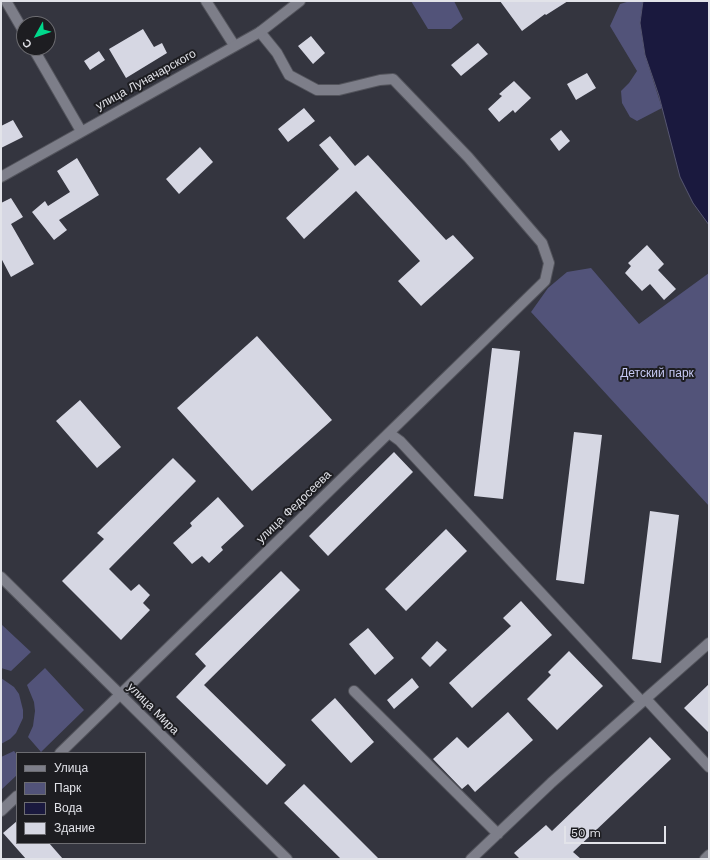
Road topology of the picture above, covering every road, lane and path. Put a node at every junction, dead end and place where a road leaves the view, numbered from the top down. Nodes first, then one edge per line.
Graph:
1 (6, 1) edge
2 (206, 1) edge
3 (300, 1) edge
4 (16, 18) edge
5 (260, 32) junction
6 (234, 46) junction
7 (38, 56) edge
8 (81, 131) junction
9 (1, 177) edge
10 (389, 433) junction
11 (1, 577) edge
12 (709, 643) edge
13 (354, 691) dead end
14 (120, 695) junction
15 (644, 701) junction
16 (61, 752) edge
17 (709, 767) edge
18 (16, 797) edge
19 (1, 811) edge
20 (498, 834) junction
21 (709, 855) edge
22 (287, 859) edge
23 (471, 859) edge
24 (705, 859) edge

1 - 4 street
2 - 6 street
3 - 5 street, улица Луначарского
5 - 6 street, улица Луначарского
5 - 10 street, улица Федосеева
6 - 8 street, улица Луначарского
7 - 8 street
8 - 9 street, улица Луначарского
10 - 14 street, улица Федосеева
10 - 15 street
11 - 14 street, улица Мира
12 - 15 street
13 - 20 street
14 - 16 street, улица Федосеева
14 - 22 street, улица Мира
15 - 17 street
15 - 20 street
18 - 19 street
20 - 23 street
21 - 24 street

